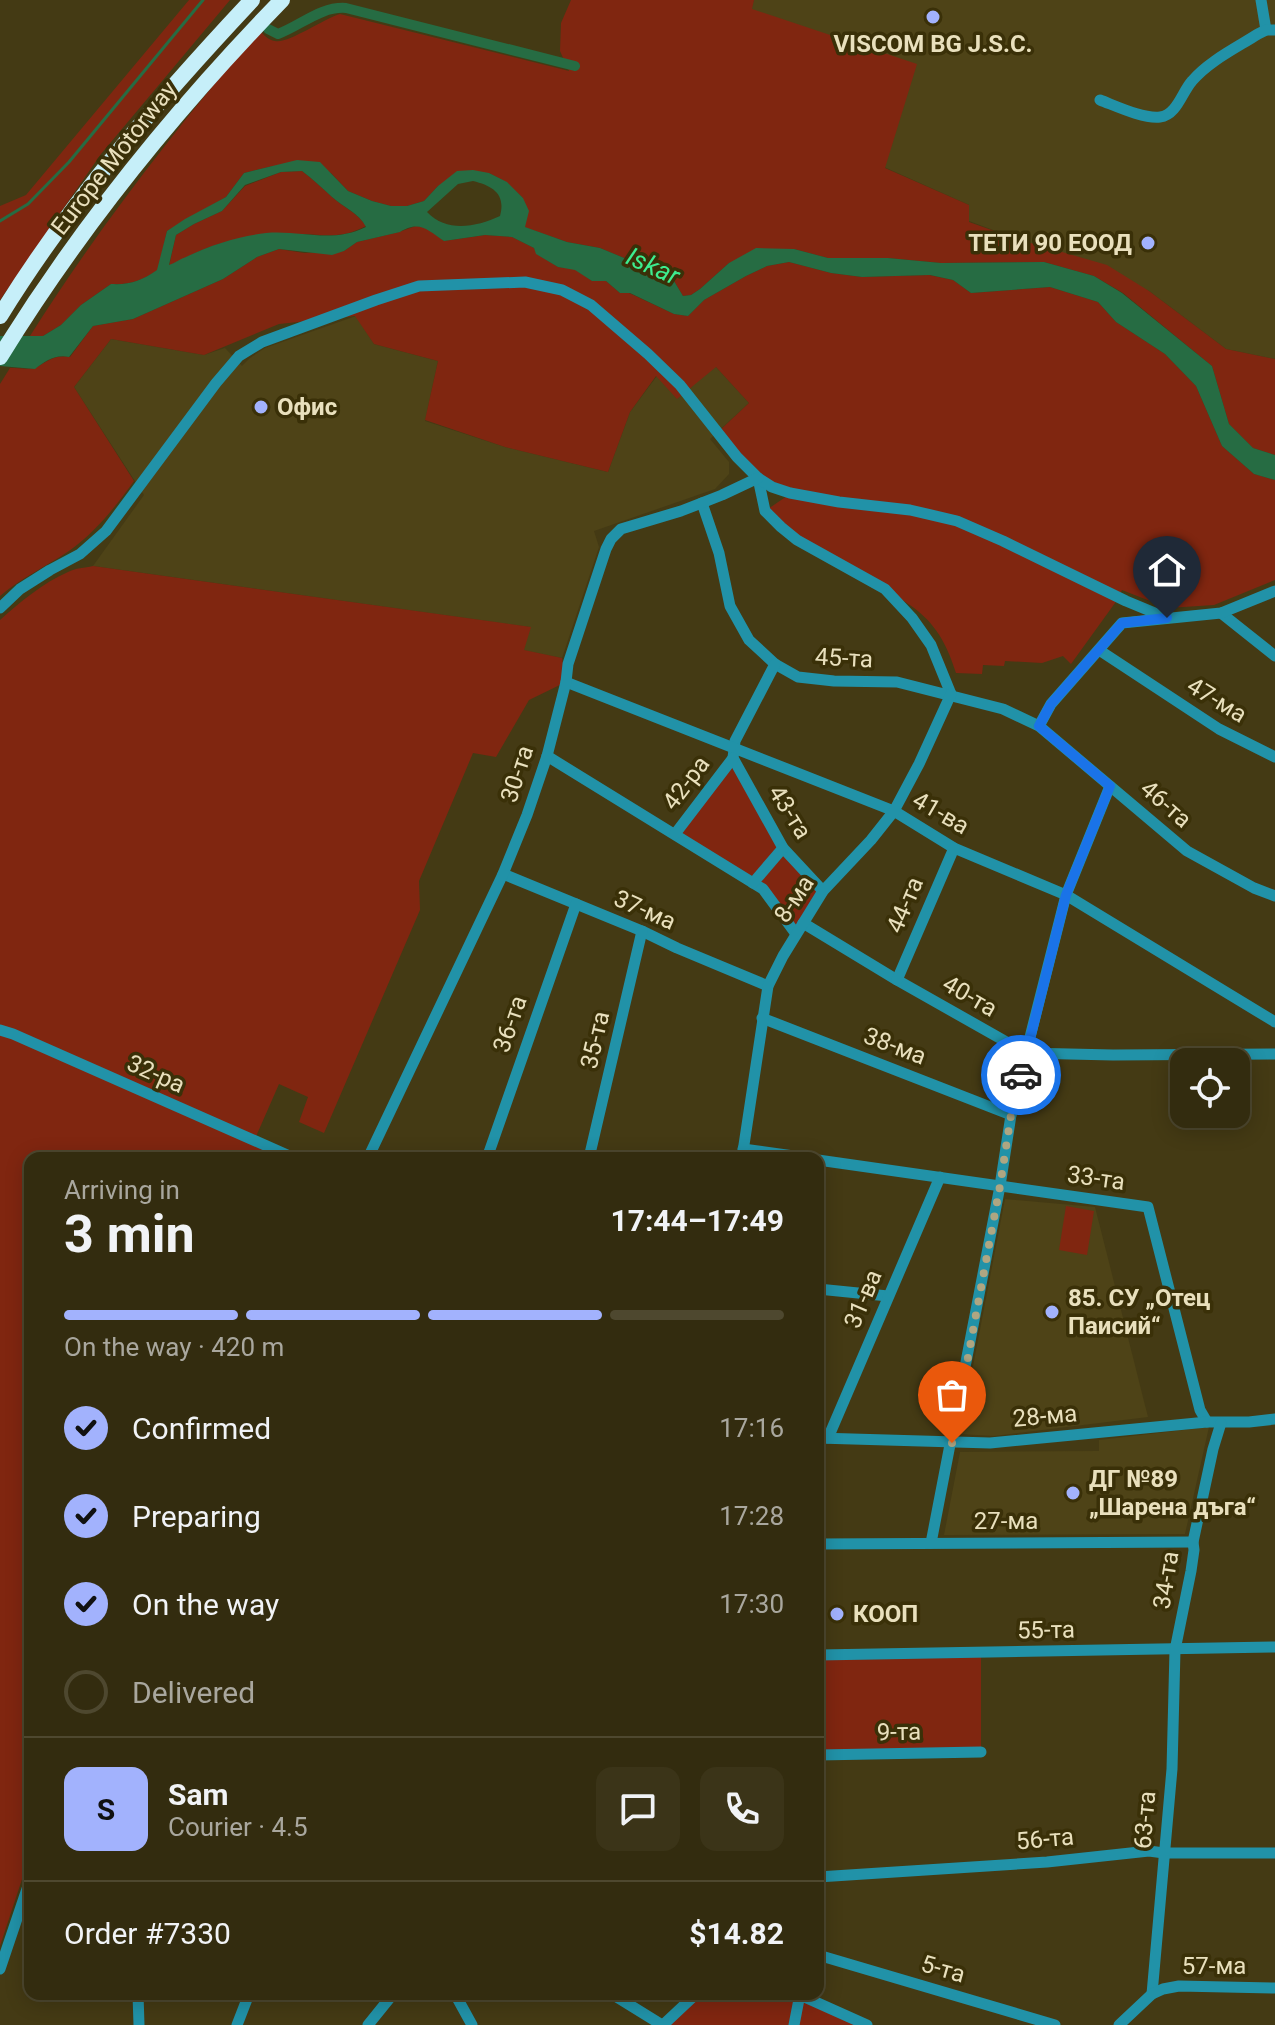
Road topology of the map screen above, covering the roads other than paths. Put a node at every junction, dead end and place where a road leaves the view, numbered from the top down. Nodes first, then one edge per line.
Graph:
1 (252, 0) edge
2 (282, 0) edge
3 (1261, 0) edge
4 (1270, 30) edge
5 (1100, 100) dead end
6 (0, 316) edge
7 (0, 357) edge
8 (758, 478) junction
9 (702, 503) junction
10 (1275, 591) edge
11 (1126, 601) junction
12 (0, 608) edge
13 (1221, 613) junction
14 (1167, 618) junction
15 (1122, 623) junction
16 (1099, 650) junction
17 (1275, 656) edge
18 (775, 664) junction
19 (566, 682) junction
20 (951, 694) junction
21 (1039, 726) junction
22 (733, 753) junction
23 (547, 756) junction
24 (1275, 757) edge
25 (1110, 786) junction
26 (894, 811) junction
27 (675, 834) junction
28 (783, 848) junction
29 (954, 848) junction
30 (503, 874) junction
31 (753, 883) junction
32 (823, 891) junction
33 (1066, 895) junction
34 (1275, 896) edge
35 (576, 904) junction
36 (799, 928) junction
37 (642, 931) junction
38 (897, 980) junction
39 (768, 986) junction
40 (762, 1018) junction
41 (1275, 1022) edge
42 (0, 1030) edge
43 (1026, 1053) junction
44 (1275, 1054) edge
45 (1011, 1115) junction
46 (280, 1152) edge
47 (371, 1152) edge
48 (489, 1152) edge
49 (590, 1152) edge
50 (743, 1152) edge
51 (824, 1161) edge
52 (940, 1177) junction
53 (1000, 1186) junction
54 (824, 1290) edge
55 (888, 1296) junction
56 (1275, 1419) edge
57 (1207, 1422) junction
58 (1221, 1423) junction
59 (824, 1436) edge
60 (824, 1438) edge
61 (952, 1443) junction
62 (1193, 1542) junction
63 (931, 1543) junction
64 (824, 1544) edge
65 (1275, 1647) edge
66 (1175, 1650) junction
67 (824, 1655) edge
68 (981, 1752) dead end
69 (824, 1755) edge
70 (1164, 1853) junction
71 (1275, 1853) edge
72 (824, 1877) edge
73 (24, 1898) edge
74 (824, 1957) edge
75 (0, 1969) edge
76 (1275, 1988) edge
77 (1152, 1994) junction
78 (138, 2000) edge
79 (247, 2000) edge
80 (388, 2000) edge
81 (458, 2000) edge
82 (622, 2000) edge
83 (685, 2000) edge
84 (799, 2000) edge
85 (811, 2000) edge
86 (139, 2025) edge
87 (237, 2025) edge
88 (368, 2025) edge
89 (472, 2025) edge
90 (663, 2025) edge
91 (794, 2025) edge
92 (867, 2025) edge
93 (1055, 2025) edge
94 (1119, 2025) edge

1 - 6 highway, Europe Motorway
2 - 7 highway, Europe Motorway
3 - 4 street
4 - 5 street
8 - 9 street, 30-та
8 - 11 street
8 - 12 street
8 - 20 street
9 - 18 street, 45-та
9 - 19 street, 30-та
10 - 13 street
11 - 14 street
11 - 15 street
13 - 14 street
13 - 17 street
14 - 15 street
15 - 16 street
16 - 21 street
16 - 24 street, 47-ма
18 - 20 street, 45-та
18 - 22 street, 42-ра
19 - 22 street, 41-ва
19 - 23 street, 30-та
20 - 21 street, 46-та
20 - 26 street, 8-ма
21 - 25 street, 46-та
22 - 26 street, 41-ва
22 - 27 street, 42-ра
22 - 28 street, 43-та
23 - 27 street, 40-та
23 - 30 street, 30-та
25 - 33 street
25 - 34 street, 46-та
26 - 29 street, 41-ва
26 - 32 street, 8-ма
27 - 31 street, 40-та
28 - 31 street
28 - 32 street, 43-та
29 - 33 street, 41-ва
29 - 38 street, 44-та
30 - 35 street, 37-ма
30 - 47 street, 30-та
31 - 36 street, 40-та
32 - 36 street, 8-ма
33 - 41 street, 41-ва
33 - 43 street
35 - 37 street, 37-ма
35 - 48 street, 36-та
36 - 38 street, 40-та
36 - 39 street, 8-ма
37 - 39 street, 37-ма
37 - 49 street, 35-та
38 - 43 street, 40-та
39 - 40 street, 8-ма
40 - 45 street, 38-ма
40 - 50 street, 8-ма
42 - 46 street, 32-ра
43 - 44 street, 40-та
43 - 45 street
45 - 53 street
51 - 52 street, 33-та
52 - 53 street, 33-та
52 - 55 street, 31-ва
53 - 57 street, 33-та
53 - 61 street
54 - 55 street
55 - 59 street, 31-ва
56 - 58 street, 28-ма
57 - 58 street, 28-ма
57 - 61 street, 28-ма
58 - 62 street, 34-та
60 - 61 street, 28-ма
61 - 63 street
62 - 63 street, 27-ма
62 - 66 street, 34-та
63 - 64 street, 27-ма
65 - 66 street, 55-та
66 - 67 street, 55-та
66 - 70 street, 63-та
68 - 69 street, 9-та
70 - 71 street, 56-та
70 - 72 street, 56-та
70 - 77 street, 63-та
73 - 75 street
74 - 93 street, 5-та
76 - 77 street, 57-ма
77 - 94 street, 57-ма
78 - 86 street
79 - 87 street
80 - 88 street
81 - 89 street
82 - 90 street
83 - 90 street
84 - 91 street
85 - 92 street

